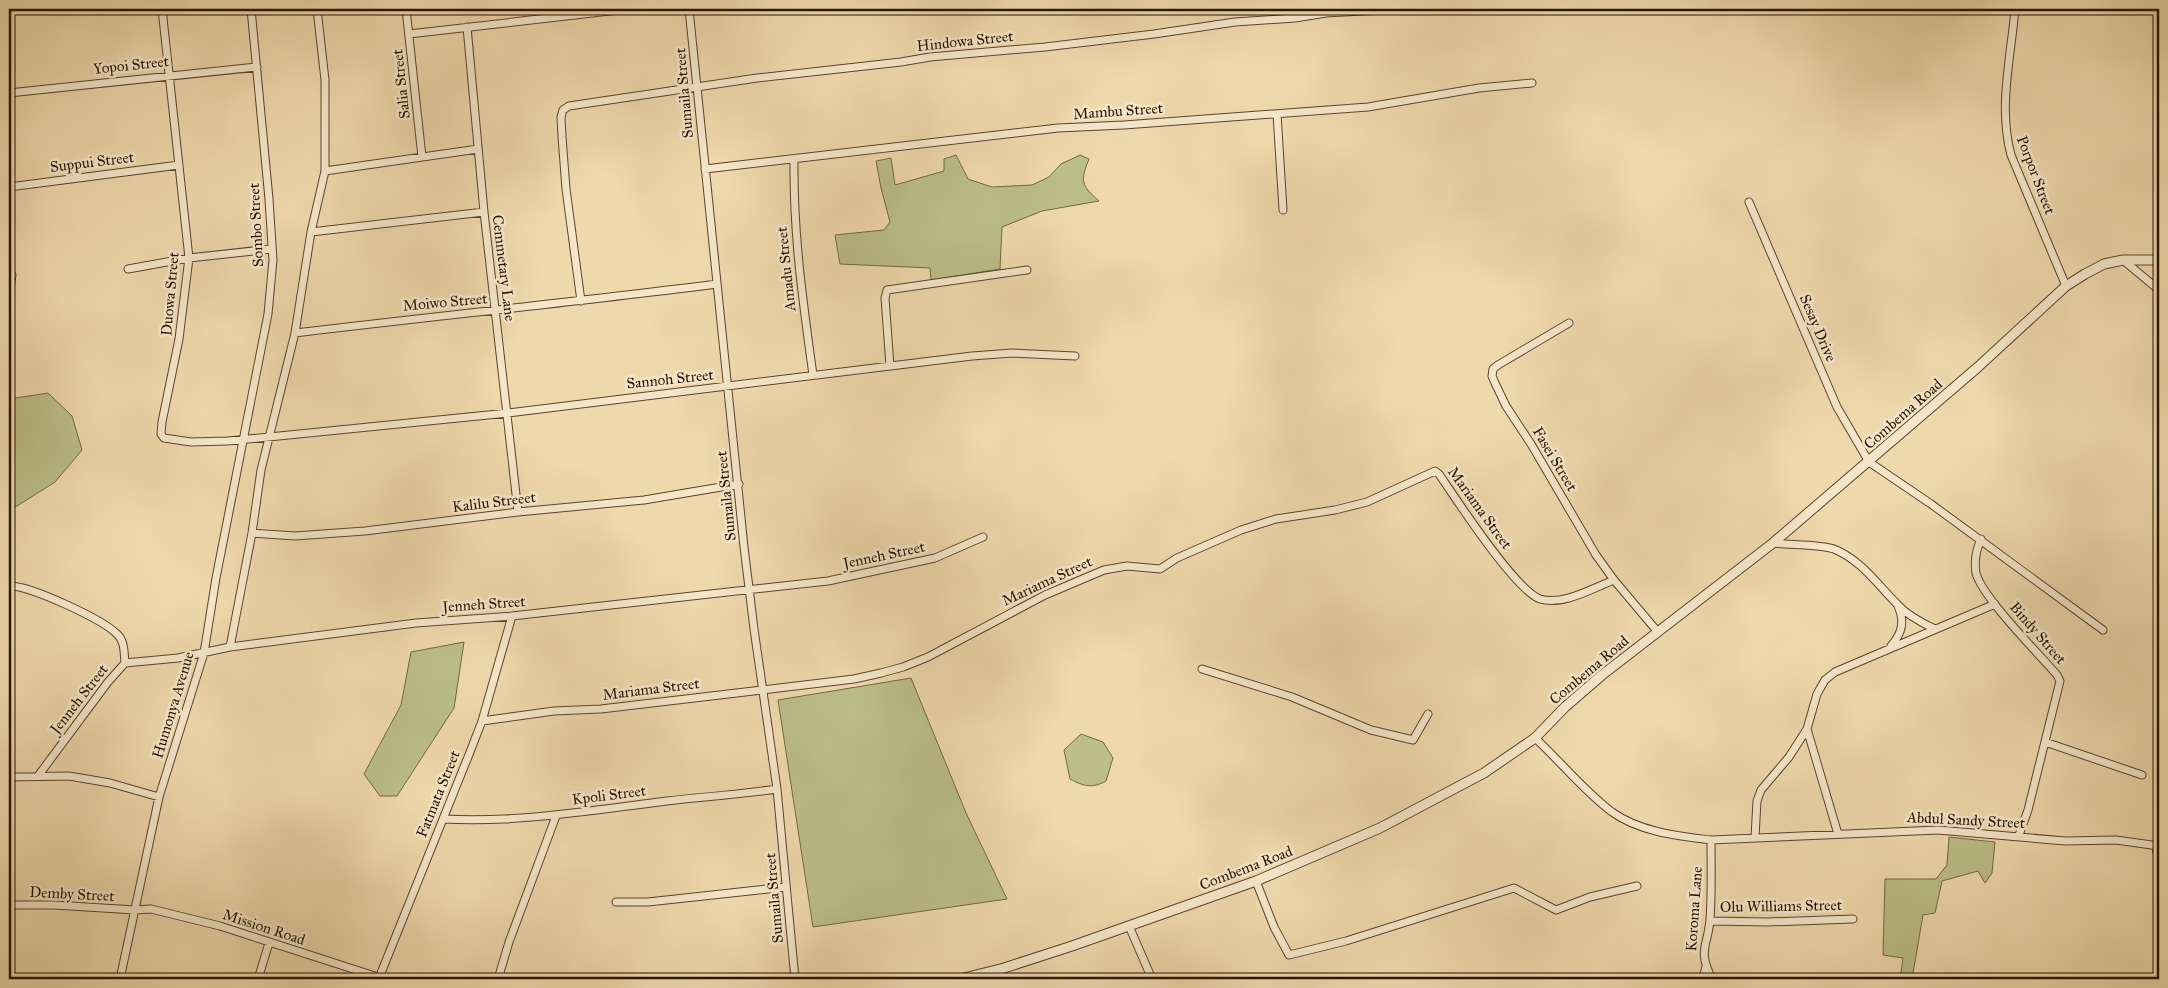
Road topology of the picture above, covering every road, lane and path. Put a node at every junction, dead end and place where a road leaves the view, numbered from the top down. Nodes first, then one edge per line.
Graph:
1 (162, 9) edge
2 (251, 9) edge
3 (317, 9) edge
4 (406, 9) edge
5 (626, 9) edge
6 (689, 9) edge
7 (1400, 9) edge
8 (2015, 9) edge
9 (467, 27) junction
10 (409, 34) junction
11 (257, 67) junction
12 (170, 74) junction
13 (1532, 83) dead end
14 (698, 87) junction
15 (9, 93) edge
16 (1277, 114) junction
17 (478, 149) junction
18 (422, 157) junction
19 (794, 159) junction
20 (178, 165) junction
21 (325, 170) junction
22 (705, 170) junction
23 (9, 187) edge
24 (1749, 202) dead end
25 (1283, 210) dead end
26 (484, 212) junction
27 (310, 232) junction
28 (271, 249) junction
29 (190, 258) junction
30 (2123, 260) junction
31 (2159, 260) edge
32 (128, 269) dead end
33 (1027, 270) dead end
34 (12, 275) dead end
35 (717, 284) junction
36 (2066, 286) junction
37 (2159, 290) edge
38 (9, 296) edge
39 (581, 301) junction
40 (496, 311) junction
41 (1569, 323) dead end
42 (295, 333) junction
43 (1075, 356) dead end
44 (890, 366) junction
45 (813, 375) junction
46 (728, 387) junction
47 (508, 413) junction
48 (269, 435) junction
49 (245, 438) junction
50 (1868, 462) junction
51 (740, 484) junction
52 (518, 512) junction
53 (252, 533) junction
54 (983, 537) dead end
55 (1981, 540) junction
56 (1773, 543) junction
57 (1614, 580) junction
58 (9, 586) edge
59 (749, 589) junction
60 (1995, 604) junction
61 (1898, 605) junction
62 (512, 616) junction
63 (1935, 629) junction
64 (2103, 630) dead end
65 (1657, 631) junction
66 (230, 647) junction
67 (1889, 648) junction
68 (204, 653) junction
69 (125, 663) junction
70 (1202, 669) dead end
71 (762, 690) junction
72 (1428, 714) dead end
73 (482, 721) junction
74 (1807, 729) junction
75 (1535, 738) junction
76 (2045, 742) junction
77 (38, 776) junction
78 (2142, 776) dead end
79 (9, 777) edge
80 (777, 789) junction
81 (159, 797) junction
82 (556, 816) junction
83 (444, 819) junction
84 (1838, 834) junction
85 (2019, 835) junction
86 (1755, 837) junction
87 (1711, 840) junction
88 (2158, 846) edge
89 (2159, 865) edge
90 (1256, 881) junction
91 (1638, 886) dead end
92 (786, 887) junction
93 (616, 902) dead end
94 (9, 905) edge
95 (135, 910) junction
96 (1853, 919) dead end
97 (1710, 921) junction
98 (1128, 926) junction
99 (269, 943) junction
100 (1706, 966) junction
101 (120, 979) edge
102 (258, 979) edge
103 (381, 979) edge
104 (498, 979) edge
105 (795, 979) edge
106 (960, 979) edge
107 (1152, 979) edge
108 (1702, 979) edge
109 (1712, 979) edge

1 - 12 street, Duowa Street
2 - 11 street, Sombo Street
3 - 21 street
4 - 10 street, Salia Street
5 - 9 street
6 - 14 street, Sumaila Street
7 - 14 street, Hindowa Street
8 - 36 street, Porpor Street
9 - 10 street
9 - 17 street, Cemmetary Lane
10 - 18 street, Salia Street
11 - 12 street, Yopoi Street
11 - 28 street, Sombo Street
12 - 15 street, Yopoi Street
12 - 20 street, Duowa Street
13 - 16 street, Mambu Street
14 - 22 street, Sumaila Street
14 - 39 street, Hindowa Street
16 - 19 street, Mambu Street
16 - 25 street
17 - 18 street
17 - 26 street, Cemmetary Lane
18 - 21 street
19 - 22 street, Mambu Street
19 - 45 street, Amadu Street
20 - 23 street, Suppui Street
20 - 29 street, Duowa Street
21 - 27 street
22 - 35 street, Sumaila Street
24 - 50 street, Sesay Drive
26 - 27 street
26 - 40 street, Cemmetary Lane
27 - 42 street
28 - 29 street
28 - 49 street, Sombo Street
29 - 32 street
29 - 49 street, Duowa Street
30 - 31 street, Combema Road
30 - 36 street, Combema Road
30 - 37 street
33 - 44 street
34 - 38 street
35 - 39 street, Moiwo Street
35 - 46 street, Sumaila Street
36 - 50 street, Combema Road
39 - 40 street, Moiwo Street
40 - 42 street, Moiwo Street
40 - 47 street, Cemmetary Lane
41 - 57 street, Fasei Street
42 - 48 street
43 - 44 street, Sannoh Street
44 - 45 street, Sannoh Street
45 - 46 street, Sannoh Street
46 - 47 street, Sannoh Street
46 - 51 street, Sumaila Street
47 - 48 street, Sannoh Street
47 - 52 street, Cemmetary Lane
48 - 49 street, Sannoh Street
48 - 53 street
49 - 68 street, Humonya Avenue
50 - 55 street, Bindy Street
50 - 56 street, Combema Road
51 - 52 street, Kalilu Streeet
51 - 59 street, Sumaila Street
52 - 53 street, Kalilu Streeet
53 - 66 street
54 - 59 street, Jenneh Street
55 - 60 street, Bindy Street
55 - 64 street, Bindy Street
56 - 61 street
56 - 65 street, Combema Road
57 - 65 street, Fasei Street
57 - 71 street, Mariama Street
58 - 69 street
59 - 62 street, Jenneh Street
59 - 71 street, Sumaila Street
60 - 63 street
60 - 76 street, Bindy Street
61 - 63 street
61 - 67 street
62 - 66 street, Jenneh Street
62 - 73 street, Fatmata Street
63 - 67 street
65 - 75 street, Combema Road
66 - 68 street, Jenneh Street
67 - 74 street
68 - 69 street, Jenneh Street
68 - 81 street, Humonya Avenue
69 - 77 street, Jenneh Street
70 - 72 street
71 - 73 street, Mariama Street
71 - 80 street, Sumaila Street
73 - 83 street, Fatmata Street
74 - 84 street
74 - 86 street
75 - 87 street, Abdul Sandy Street
75 - 90 street, Combema Road
76 - 78 street
76 - 85 street, Bindy Street
77 - 79 street
77 - 81 street
80 - 82 street, Kpoli Street
80 - 92 street, Sumaila Street
81 - 95 street, Humonya Avenue
82 - 83 street, Kpoli Street
82 - 104 street
83 - 103 street, Fatmata Street
84 - 85 street, Abdul Sandy Street
84 - 86 street, Abdul Sandy Street
85 - 88 street, Abdul Sandy Street
86 - 87 street, Abdul Sandy Street
87 - 97 street, Koroma Lane
88 - 89 street
90 - 91 street
90 - 98 street, Combema Road
92 - 93 street
92 - 105 street, Sumaila Street
94 - 95 street, Demby Street
95 - 99 street, Mission Road
95 - 101 street, Humonya Avenue
96 - 97 street, Olu Williams Street
97 - 100 street, Koroma Lane
98 - 106 street, Combema Road
98 - 107 street
99 - 102 street
99 - 103 street, Mission Road
100 - 108 street
100 - 109 street, Koroma Lane

